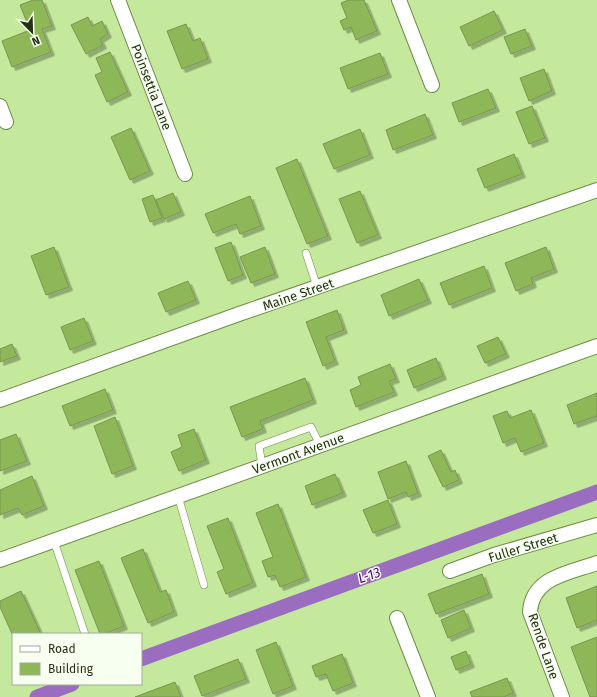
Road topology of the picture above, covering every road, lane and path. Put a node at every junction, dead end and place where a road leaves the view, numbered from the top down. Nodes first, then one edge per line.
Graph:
1 (118, 0) edge
2 (399, 0) edge
3 (432, 85) dead end
4 (0, 106) edge
5 (6, 122) dead end
6 (185, 174) dead end
7 (597, 190) edge
8 (306, 253) dead end
9 (317, 287) junction
10 (597, 346) edge
11 (0, 400) edge
12 (320, 445) junction
13 (262, 466) junction
14 (178, 496) junction
15 (597, 525) edge
16 (54, 541) junction
17 (0, 560) edge
18 (597, 563) edge
19 (450, 571) dead end
20 (204, 584) dead end
21 (397, 618) dead end
22 (85, 633) edge
23 (428, 697) edge
24 (562, 697) edge

1 - 6 street, Poinsettia Lane
2 - 3 street
4 - 5 street
7 - 9 street, Maine Street
8 - 9 lane
9 - 11 street, Maine Street
10 - 12 street, Vermont Avenue
12 - 13 street, Vermont Avenue
12 - 13 lane
13 - 14 street, Vermont Avenue
14 - 16 street, Vermont Avenue
14 - 20 lane
15 - 19 street, Fuller Street
16 - 17 street, Vermont Avenue
16 - 22 lane
18 - 24 street, Rende Lane
21 - 23 street

